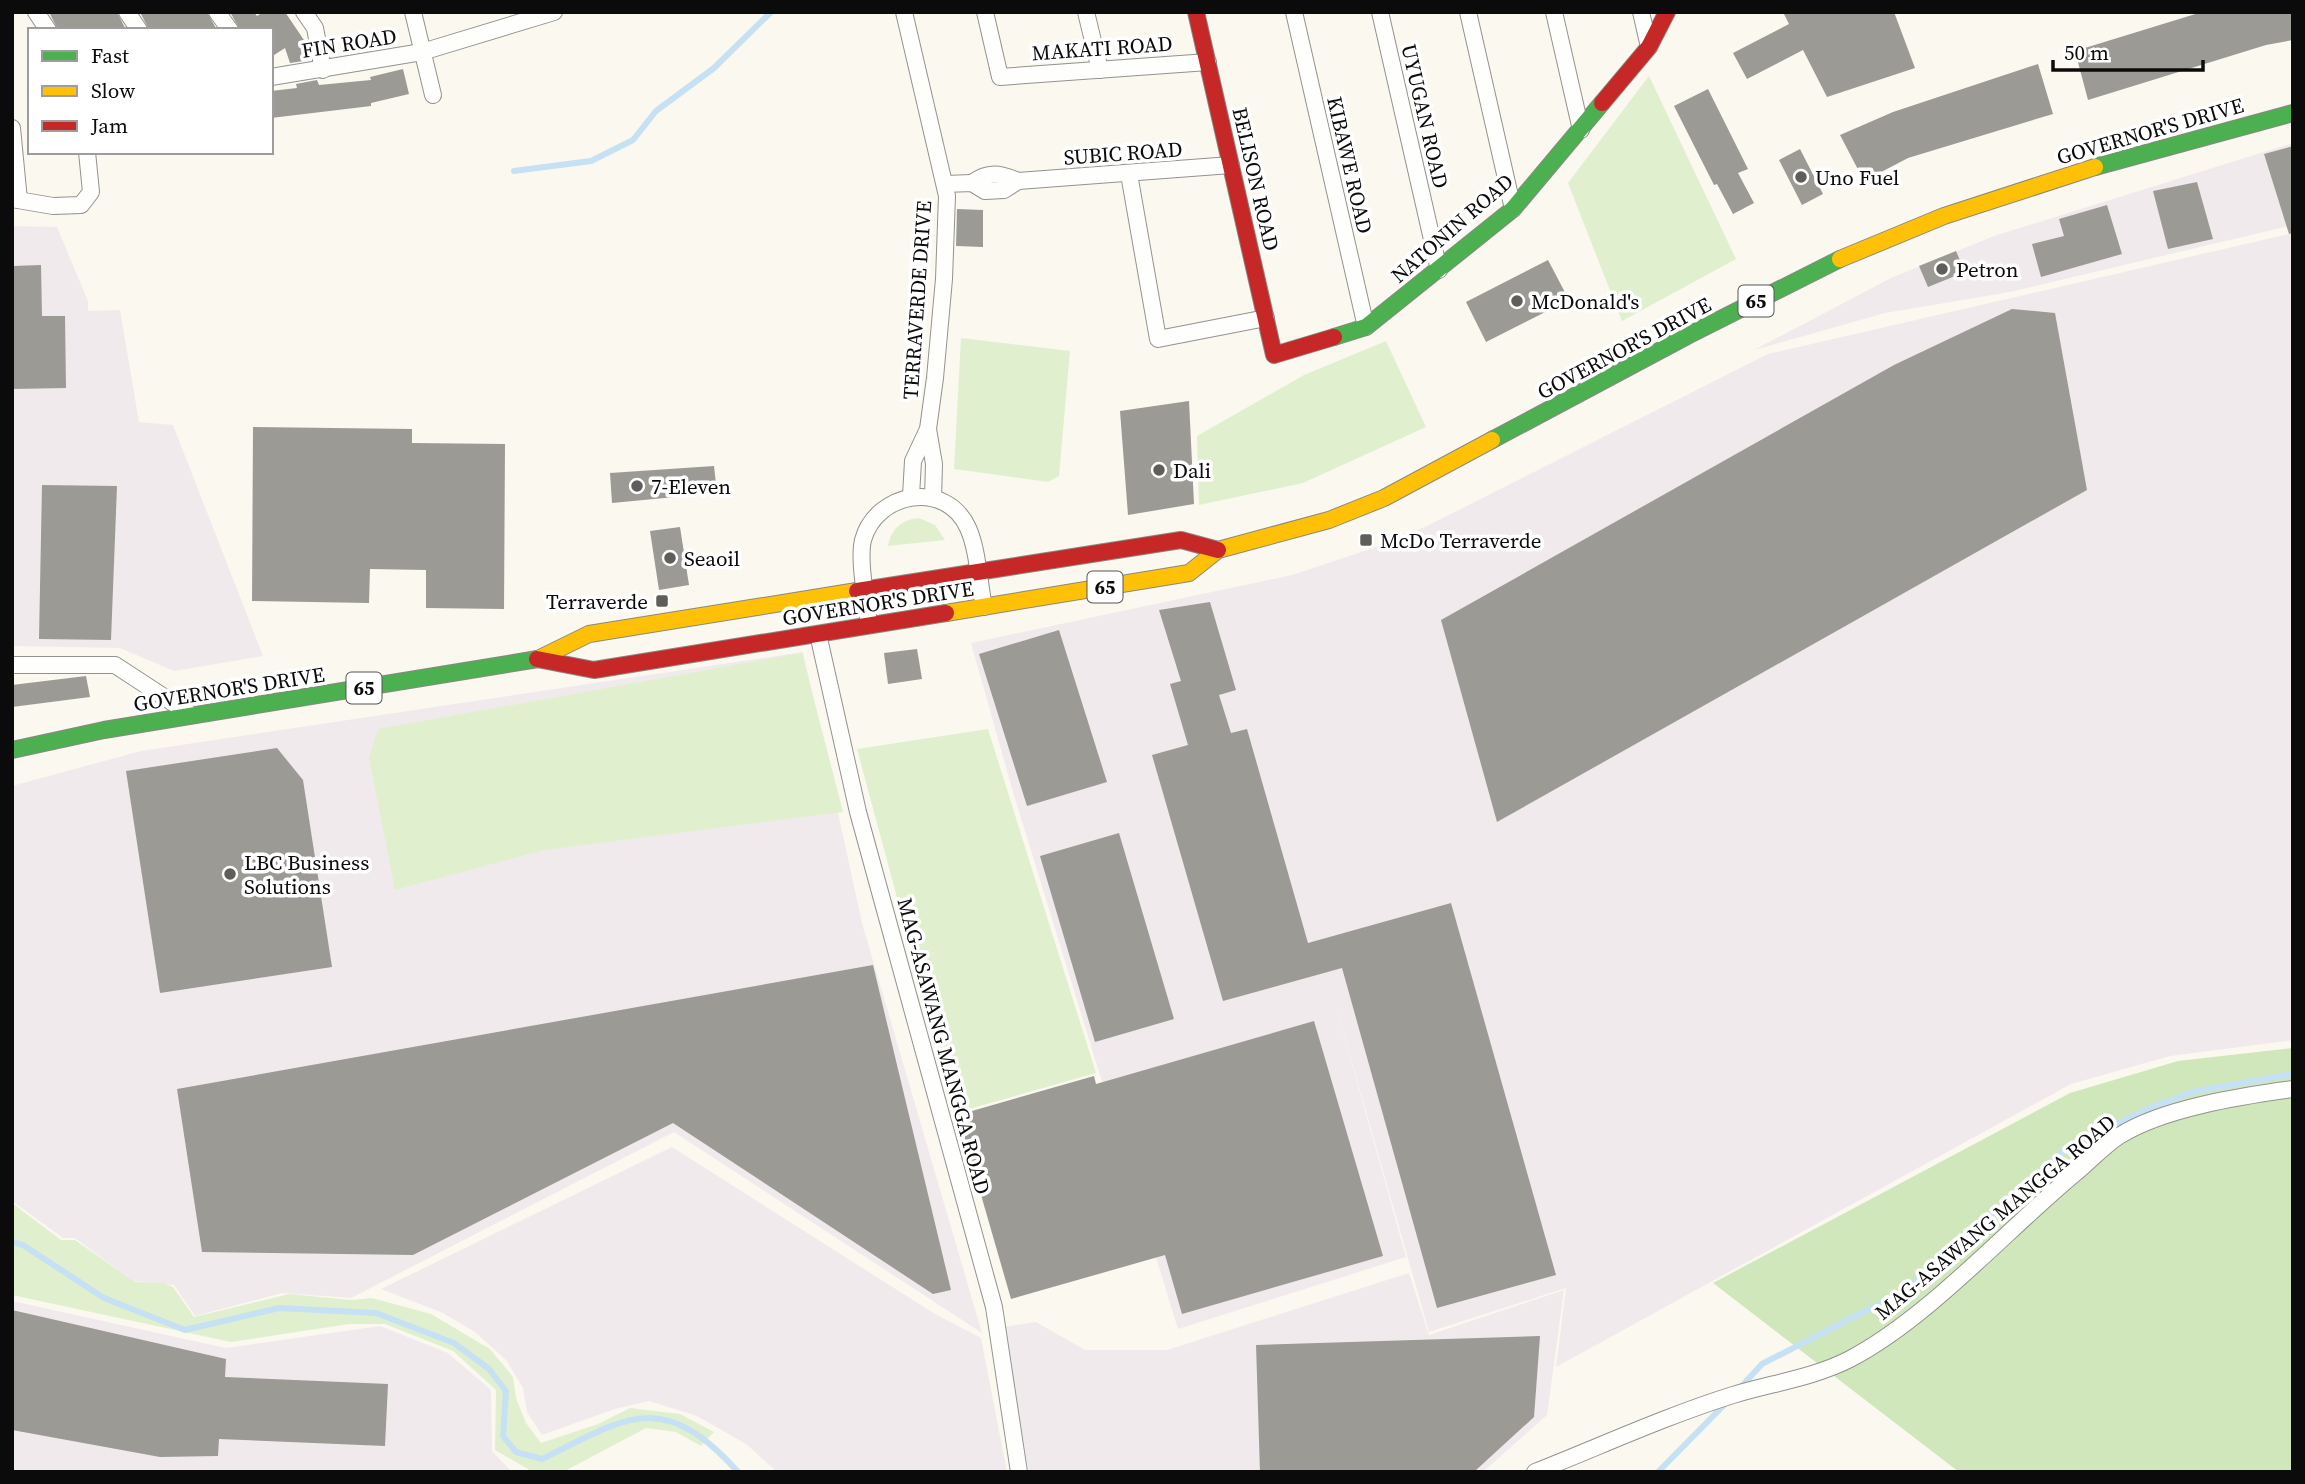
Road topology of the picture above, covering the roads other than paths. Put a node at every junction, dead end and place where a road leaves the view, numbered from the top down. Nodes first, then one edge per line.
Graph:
1 (36, 12) edge
2 (127, 12) edge
3 (218, 12) edge
4 (304, 12) edge
5 (413, 12) edge
6 (554, 12) edge
7 (904, 12) edge
8 (985, 12) edge
9 (1086, 12) edge
10 (1196, 12) edge
11 (1294, 12) edge
12 (1380, 12) edge
13 (1468, 12) edge
14 (1554, 12) edge
15 (1641, 12) edge
16 (1667, 12) edge
17 (507, 19) edge
18 (47, 28) edge
19 (138, 28) edge
20 (229, 28) edge
21 (1649, 47) junction
22 (422, 52) junction
23 (1208, 62) junction
24 (323, 70) junction
25 (1100, 70) junction
26 (273, 77) edge
27 (433, 95) dead end
28 (2293, 113) edge
29 (12, 128) edge
30 (1581, 130) junction
31 (87, 154) edge
32 (1231, 165) junction
33 (1129, 174) junction
34 (945, 184) junction
35 (16, 200) edge
36 (1513, 209) junction
37 (1439, 271) junction
38 (1266, 318) junction
39 (1366, 327) junction
40 (1274, 355) joint
41 (928, 429) junction
42 (911, 496) junction
43 (933, 498) junction
44 (1218, 550) junction
45 (977, 574) junction
46 (866, 592) junction
47 (984, 607) junction
48 (869, 625) junction
49 (818, 634) junction
50 (537, 659) junction
51 (12, 664) edge
52 (192, 715) junction
53 (12, 750) edge
54 (2293, 1089) edge
55 (1019, 1472) edge
56 (1535, 1472) edge

1 - 18 street
2 - 19 street
3 - 20 street
4 - 24 street
5 - 22 street
6 - 17 street, FIN ROAD
7 - 34 street, TERRAVERDE DRIVE
8 - 25 street, MAKATI ROAD
9 - 25 street
10 - 23 main road, BELISON ROAD
11 - 39 street, KIBAWE ROAD
12 - 37 street, UYUGAN ROAD
13 - 36 street
14 - 30 street
15 - 21 street
16 - 21 main road, NATONIN ROAD
17 - 22 street, FIN ROAD
21 - 30 main road, NATONIN ROAD
22 - 24 street, FIN ROAD
22 - 27 street
23 - 25 street, MAKATI ROAD
23 - 32 main road, BELISON ROAD
24 - 26 street, FIN ROAD
28 - 44 main road, GOVERNOR'S DRIVE / 65
29 - 35 street
30 - 36 main road, NATONIN ROAD
31 - 35 street
32 - 33 street, SUBIC ROAD
32 - 38 main road, BELISON ROAD
33 - 34 street, SUBIC ROAD
33 - 38 street
34 - 41 street, TERRAVERDE DRIVE
36 - 37 main road, NATONIN ROAD
37 - 39 main road, NATONIN ROAD
38 - 40 main road, BELISON ROAD
39 - 40 main road, NATONIN ROAD
41 - 42 street, TERRAVERDE DRIVE
41 - 43 street, TERRAVERDE DRIVE
42 - 43 street
42 - 46 street
43 - 45 street
44 - 45 main road, GOVERNOR'S DRIVE / 65
44 - 47 main road, GOVERNOR'S DRIVE / 65
45 - 46 main road, GOVERNOR'S DRIVE / 65
45 - 47 street
46 - 48 street
46 - 50 main road, GOVERNOR'S DRIVE / 65
47 - 48 main road, GOVERNOR'S DRIVE / 65
48 - 49 main road, GOVERNOR'S DRIVE / 65
49 - 50 main road, GOVERNOR'S DRIVE / 65
49 - 55 street, MAG-ASAWANG MANGGA ROAD
50 - 52 main road, GOVERNOR'S DRIVE / 65
51 - 52 street
52 - 53 main road, GOVERNOR'S DRIVE / 65
54 - 56 street, MAG-ASAWANG MANGGA ROAD

